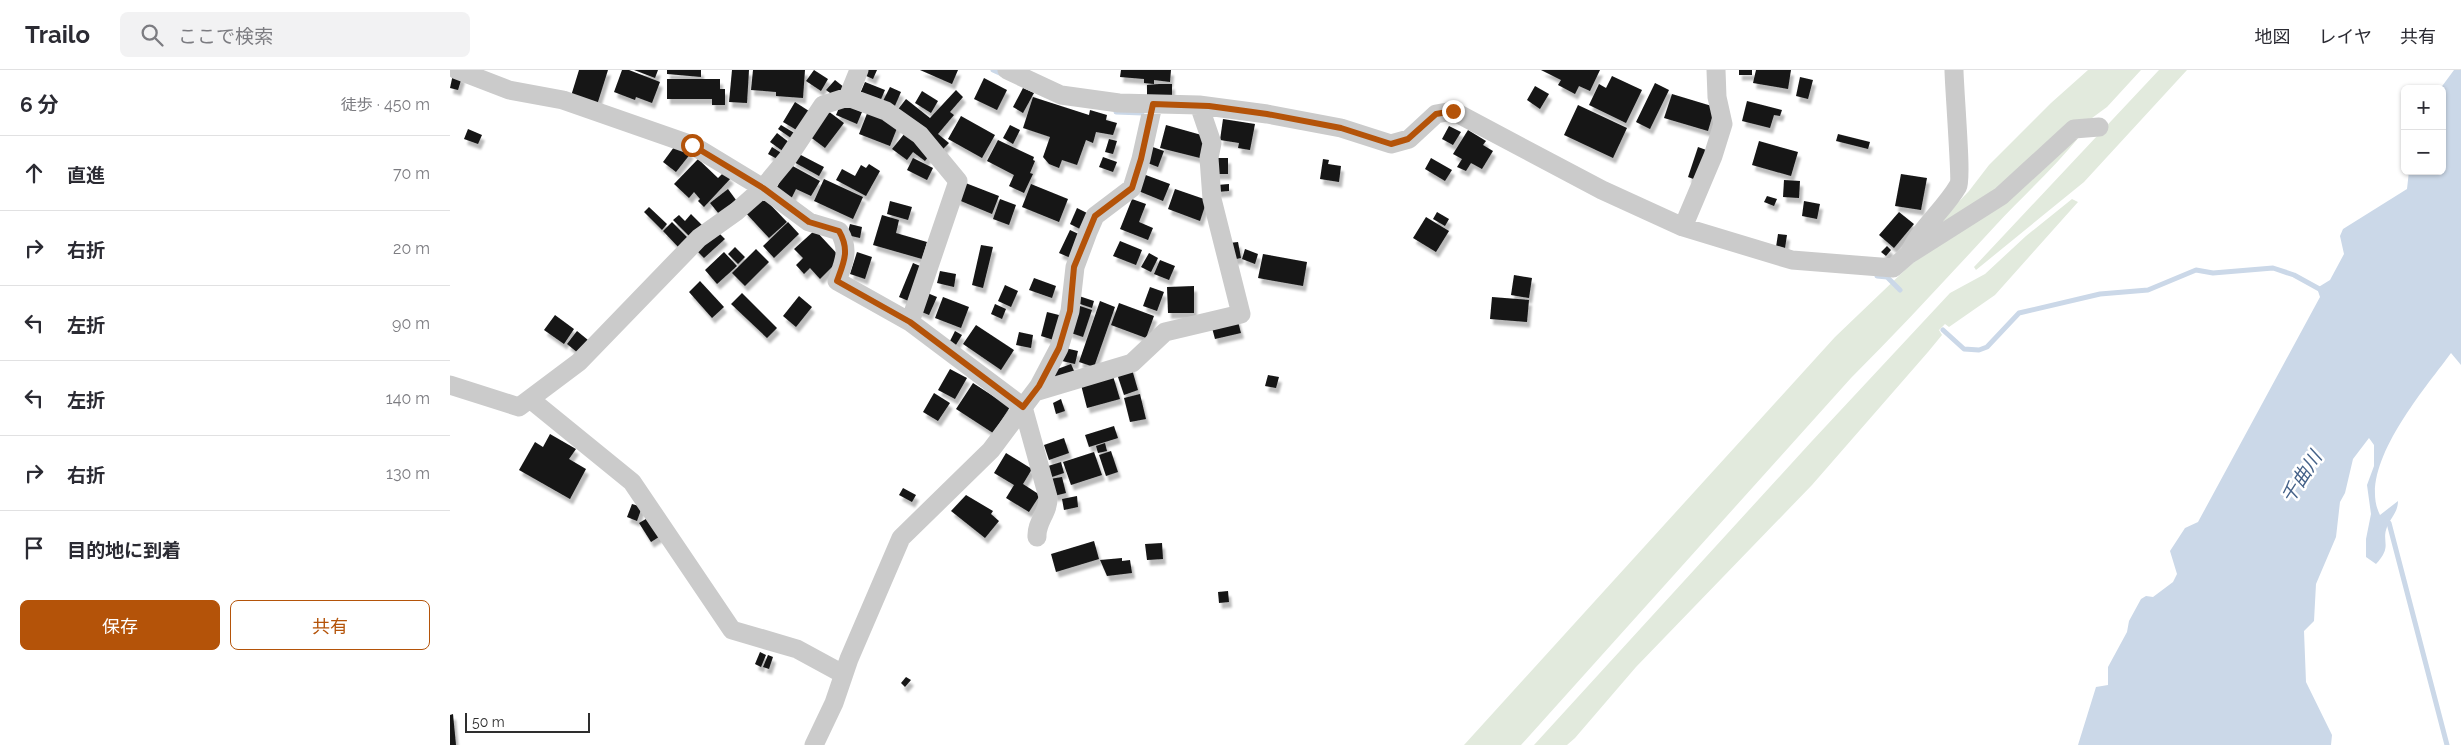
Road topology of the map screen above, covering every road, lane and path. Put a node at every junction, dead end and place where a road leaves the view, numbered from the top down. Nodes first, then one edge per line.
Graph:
1 (457, 70) edge
2 (859, 70) edge
3 (1007, 70) edge
4 (1716, 70) edge
5 (1954, 70) edge
6 (848, 97) junction
7 (1153, 104) junction
8 (1199, 105) junction
9 (2099, 127) dead end
10 (763, 188) junction
11 (1683, 227) junction
12 (1908, 255) junction
13 (910, 322) junction
14 (450, 385) edge
15 (1035, 392) junction
16 (530, 399) junction
17 (1023, 407) junction
18 (1037, 537) dead end
19 (844, 674) junction
20 (814, 745) edge

1 - 10 street
2 - 6 street
3 - 7 street
4 - 11 street
5 - 12 street
6 - 10 street
6 - 13 street
7 - 8 street
7 - 15 street
8 - 11 street
8 - 15 street
9 - 12 street
10 - 13 street
10 - 16 street
11 - 12 street
13 - 17 street
14 - 16 street
15 - 17 street
16 - 19 street
17 - 18 street
17 - 19 street
19 - 20 street

